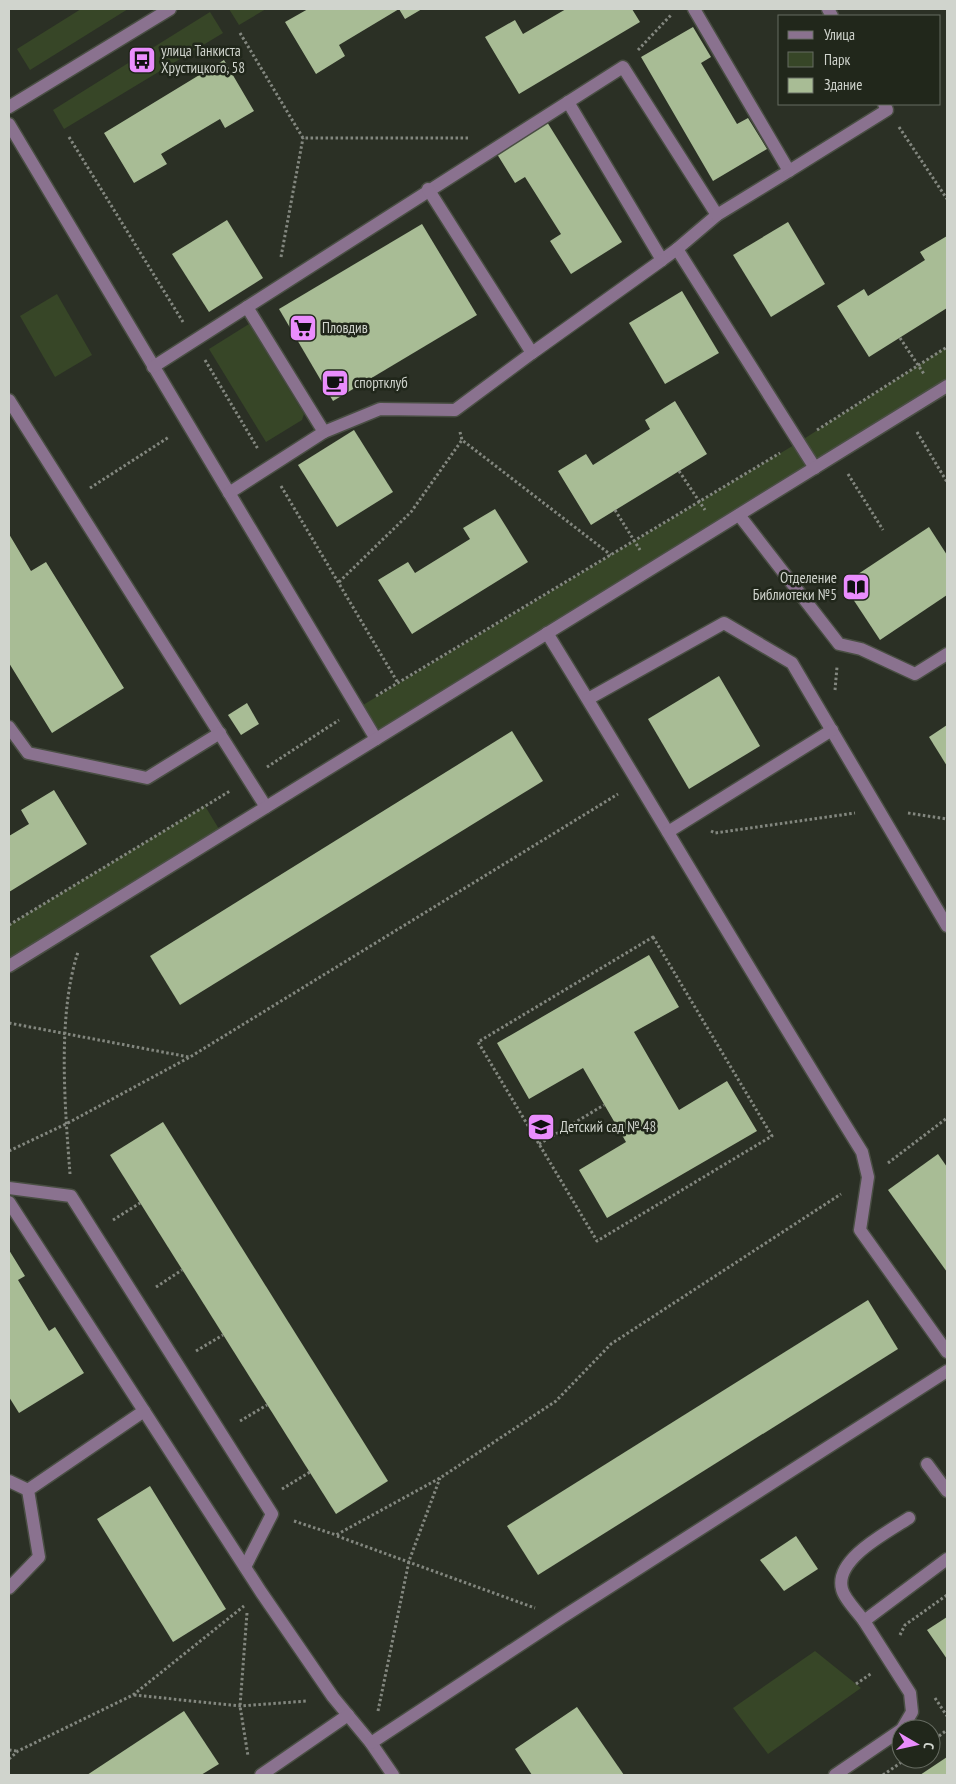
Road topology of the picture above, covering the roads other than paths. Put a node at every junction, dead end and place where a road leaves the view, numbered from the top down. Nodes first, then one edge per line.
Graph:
1 (170, 9) edge
2 (694, 9) edge
3 (568, 102) junction
4 (884, 105) edge
5 (9, 107) edge
6 (9, 124) edge
7 (789, 171) junction
8 (428, 189) junction
9 (717, 215) junction
10 (677, 249) junction
11 (662, 260) junction
12 (247, 307) junction
13 (532, 353) junction
14 (154, 367) junction
15 (942, 389) edge
16 (9, 400) edge
17 (324, 432) junction
18 (815, 468) junction
19 (229, 493) junction
20 (739, 515) junction
21 (547, 633) junction
22 (947, 654) edge
23 (588, 699) junction
24 (9, 727) edge
25 (832, 730) junction
26 (220, 733) junction
27 (376, 739) junction
28 (266, 807) junction
29 (668, 832) junction
30 (947, 926) edge
31 (9, 966) edge
32 (9, 1188) edge
33 (9, 1202) edge
34 (947, 1352) edge
35 (947, 1371) edge
36 (144, 1411) junction
37 (927, 1464) dead end
38 (9, 1481) edge
39 (28, 1490) junction
40 (947, 1490) edge
41 (909, 1518) dead end
42 (947, 1559) edge
43 (245, 1567) junction
44 (9, 1588) edge
45 (864, 1621) junction
46 (348, 1716) junction
47 (907, 1719) edge
48 (891, 1736) edge
49 (371, 1743) junction
50 (261, 1775) edge
51 (393, 1775) edge
52 (835, 1775) edge

1 - 5 street
2 - 7 street
3 - 8 street
3 - 9 street
3 - 11 street
4 - 7 street
6 - 14 street
7 - 9 street
8 - 12 street
8 - 13 street
9 - 10 street
10 - 11 street
10 - 18 street
11 - 13 street
12 - 14 street
12 - 17 street
13 - 17 street
14 - 19 street
15 - 18 street
16 - 26 street
17 - 19 street
18 - 20 street
19 - 27 street
20 - 21 street
20 - 22 street
21 - 23 street
21 - 27 street
23 - 25 street
23 - 29 street
24 - 26 street
25 - 29 street
25 - 30 street
26 - 28 street
27 - 28 street
28 - 31 street
29 - 34 street
32 - 43 street
33 - 36 street
35 - 49 street
36 - 39 street
36 - 43 street
37 - 40 street
38 - 39 street
39 - 44 street
41 - 45 street
42 - 45 street
43 - 46 street
45 - 47 street
46 - 49 street
46 - 50 street
48 - 52 street
49 - 51 street

